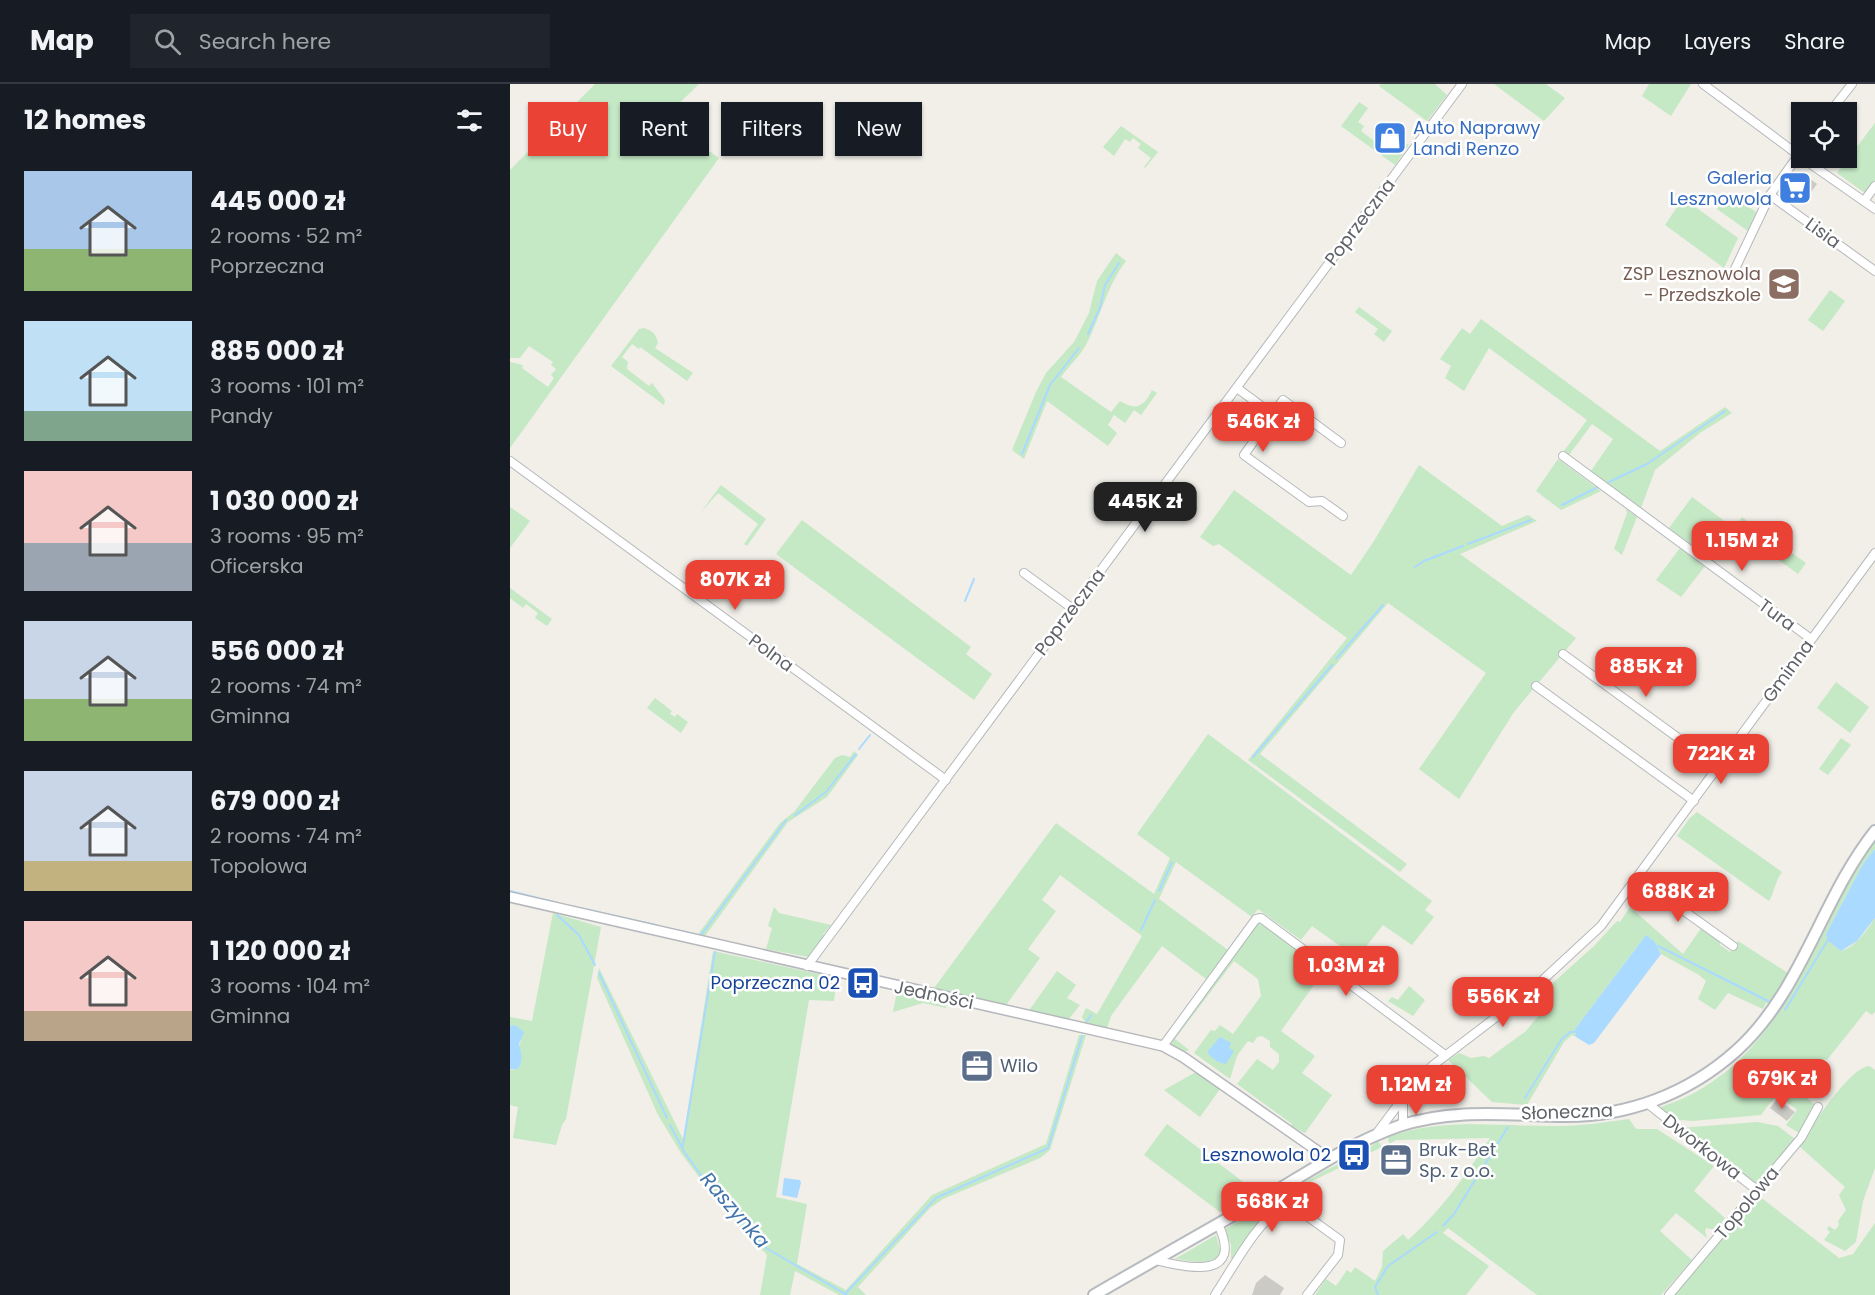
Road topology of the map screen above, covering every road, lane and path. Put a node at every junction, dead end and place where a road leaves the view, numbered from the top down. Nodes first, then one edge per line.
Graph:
1 (1462, 84) edge
2 (1703, 84) edge
3 (1852, 84) edge
4 (1838, 102) edge
5 (1791, 148) edge
6 (1791, 168) edge
7 (1819, 168) edge
8 (1875, 186) edge
9 (1770, 195) junction
10 (1864, 201) junction
11 (1875, 209) edge
12 (1734, 271) dead end
13 (1875, 271) edge
14 (1237, 388) junction
15 (1272, 414) junction
16 (1341, 442) dead end
17 (1563, 456) dead end
18 (510, 461) edge
19 (1343, 516) dead end
20 (1875, 553) edge
21 (1024, 573) dead end
22 (1073, 609) junction
23 (1811, 639) junction
24 (1563, 654) dead end
25 (1536, 686) dead end
26 (1718, 767) junction
27 (946, 780) junction
28 (1694, 801) junction
29 (1875, 831) edge
30 (1638, 878) junction
31 (510, 897) edge
32 (1733, 946) dead end
33 (807, 966) junction
34 (1163, 1046) junction
35 (1445, 1054) junction
36 (1401, 1103) junction
37 (1647, 1103) junction
38 (1818, 1107) dead end
39 (1421, 1120) junction
40 (1400, 1126) junction
41 (1376, 1135) junction
42 (1329, 1159) junction
43 (1758, 1191) junction
44 (1274, 1192) junction
45 (1287, 1203) junction
46 (1218, 1224) junction
47 (1223, 1259) junction
48 (1155, 1260) junction
49 (1234, 1266) junction
50 (1094, 1295) edge
51 (1215, 1295) edge
52 (1307, 1295) edge
53 (1668, 1295) edge

1 - 14 street, Poprzeczna
2 - 5 street
3 - 4 street
6 - 9 street
7 - 10 street
8 - 10 street
9 - 12 street
9 - 13 street, Lisia
10 - 11 street
14 - 15 street
14 - 22 street, Poprzeczna
15 - 16 street
15 - 19 street
17 - 23 street, Tura
18 - 27 street, Polna
20 - 23 street, Gminna
21 - 22 street
22 - 27 street, Poprzeczna
23 - 26 street, Gminna
24 - 26 street
25 - 28 street
26 - 28 street, Gminna
27 - 33 street, Poprzeczna
28 - 30 street, Gminna
29 - 37 main road, Słoneczna
30 - 32 street
30 - 35 street, Gminna
31 - 33 street, Jedności
33 - 34 street, Jedności
34 - 35 street
34 - 42 street, Jedności
35 - 36 street, Gminna
36 - 39 street
36 - 40 street
36 - 41 street, Gminna
37 - 39 main road, Słoneczna
37 - 43 street, Dworkowa
38 - 43 street, Topolowa
39 - 40 main road, Słoneczna
40 - 41 main road, Słoneczna
41 - 42 main road, Słoneczna
42 - 44 main road, Słoneczna
43 - 53 street, Topolowa
44 - 45 street
44 - 46 main road, Słoneczna
45 - 49 street
45 - 52 street
46 - 47 street
46 - 48 main road, Słoneczna
47 - 48 street
47 - 49 street
48 - 50 main road, Słoneczna
49 - 51 street

